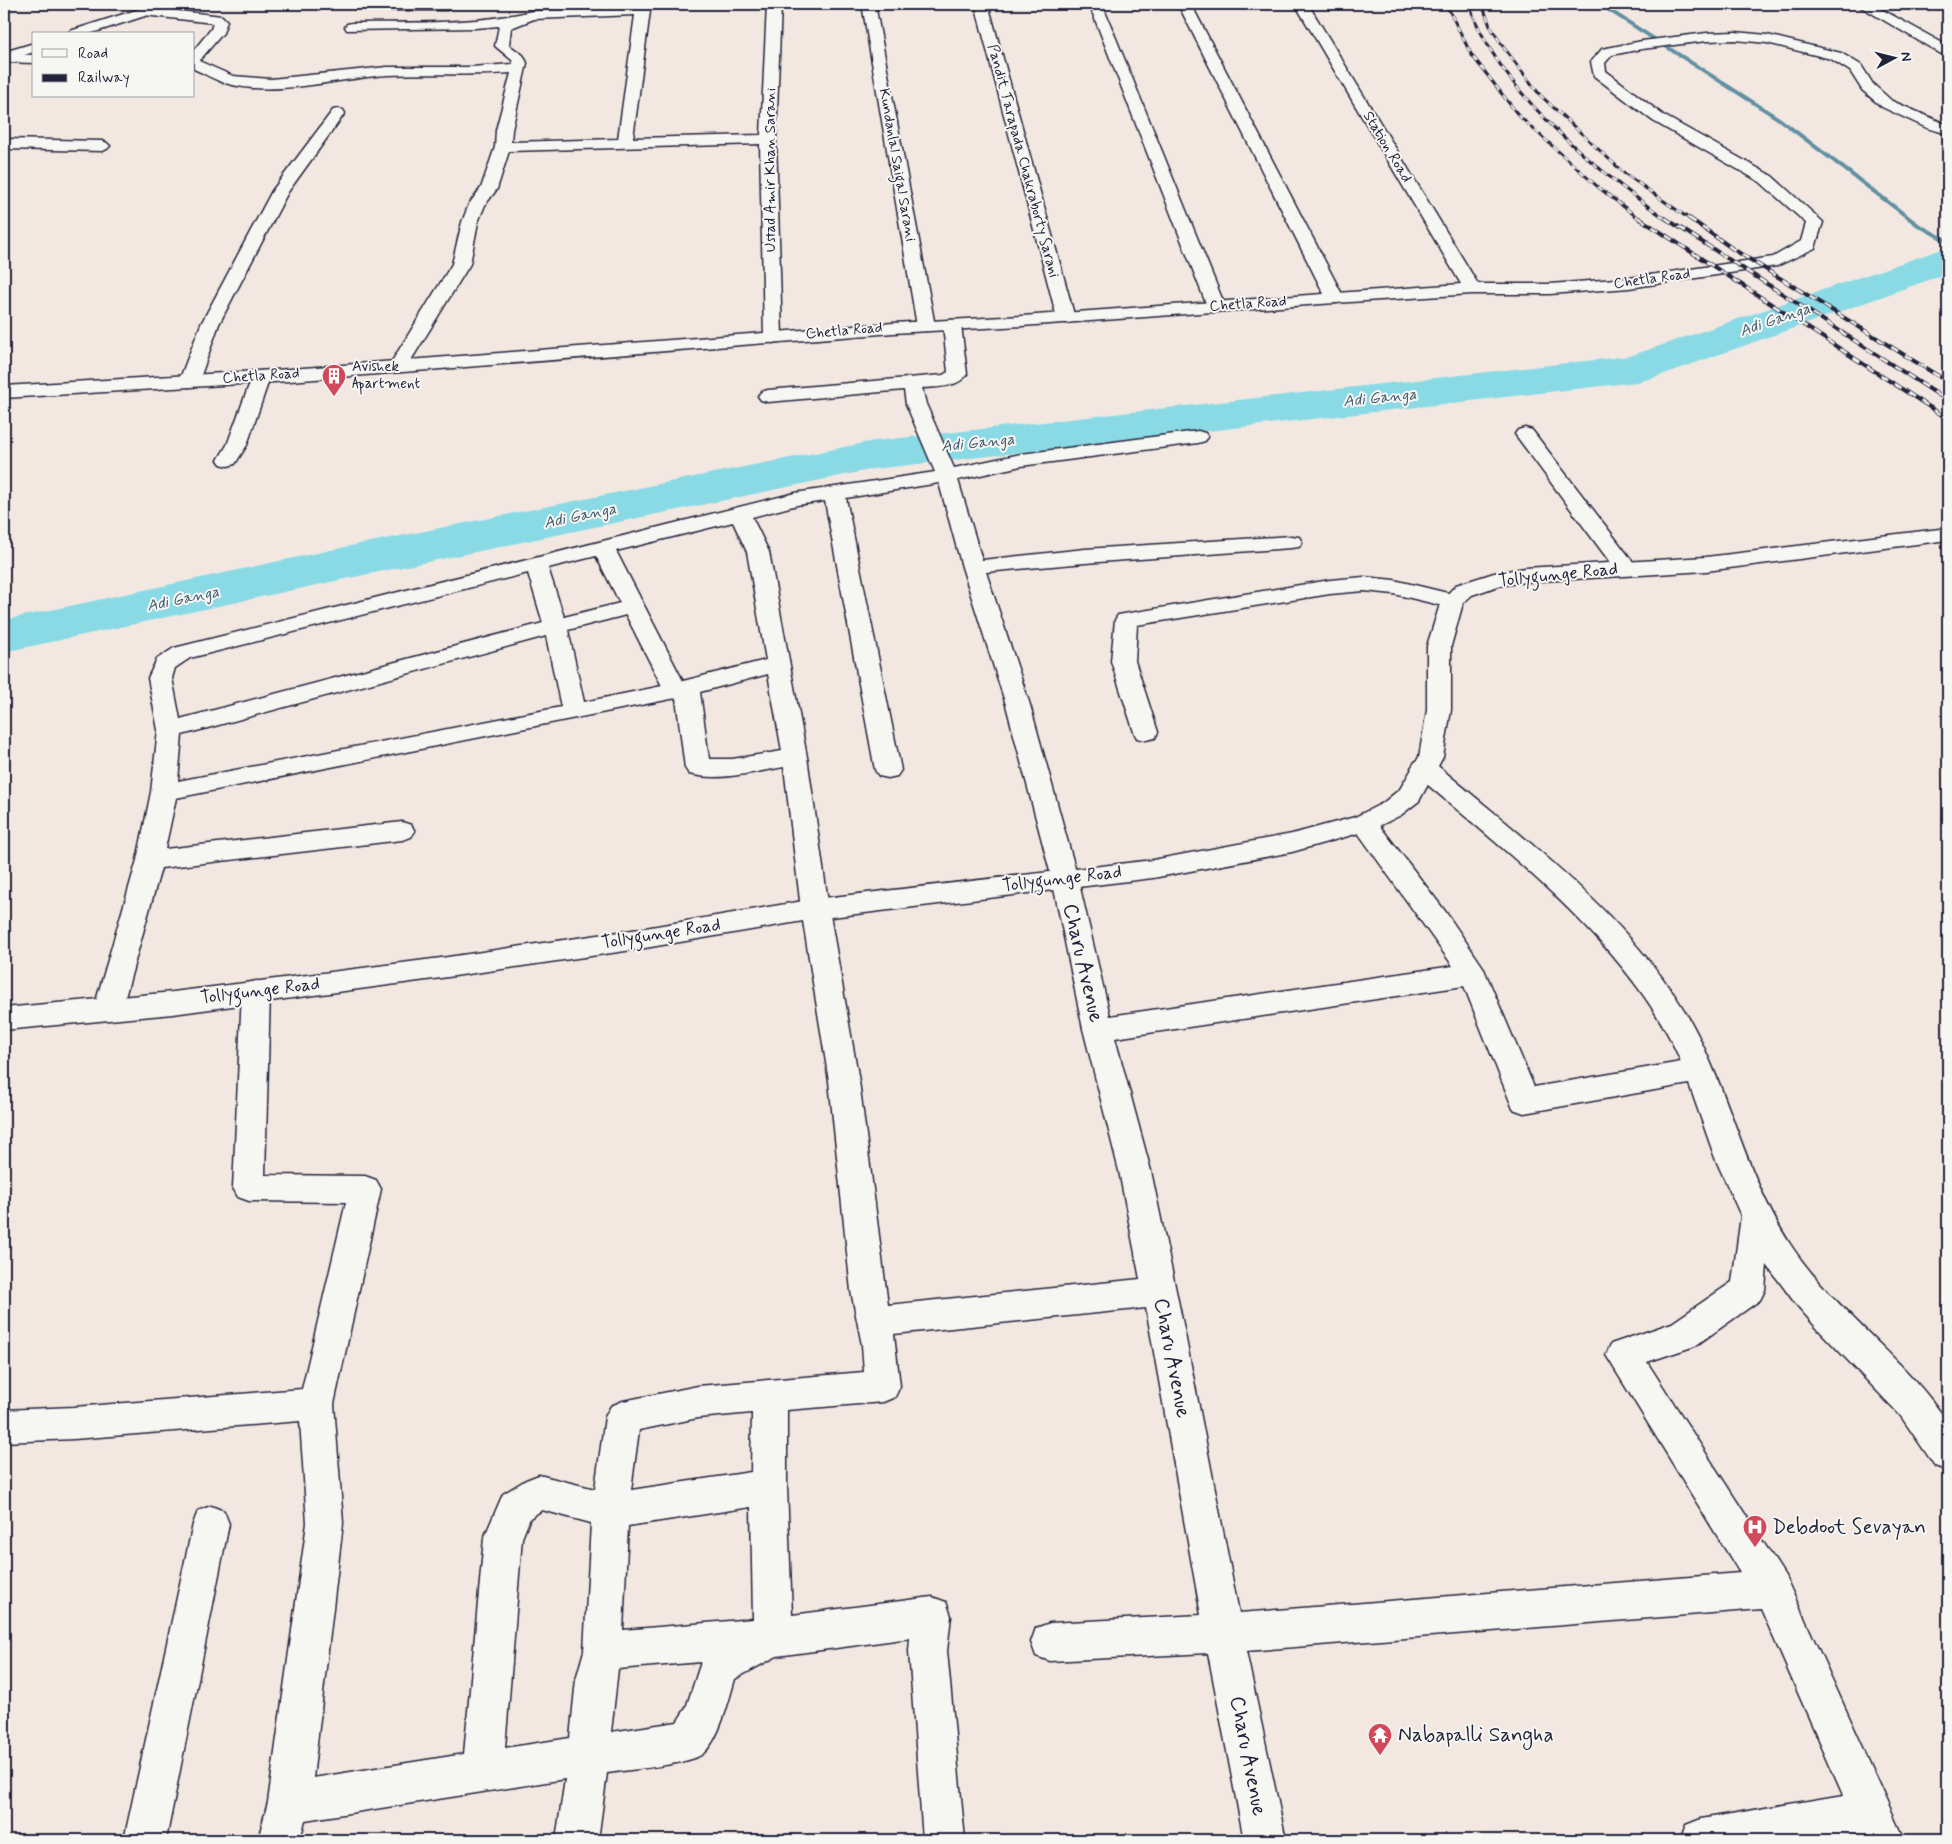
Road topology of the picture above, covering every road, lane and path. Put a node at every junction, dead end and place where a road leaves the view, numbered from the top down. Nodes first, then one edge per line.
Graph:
1 (168, 4) edge
2 (356, 4) edge
3 (774, 4) edge
4 (868, 4) edge
5 (981, 4) edge
6 (1095, 4) edge
7 (1184, 4) edge
8 (1302, 4) edge
9 (1862, 4) edge
10 (456, 6) dead end
11 (643, 7) edge
12 (144, 12) junction
13 (530, 12) edge
14 (352, 27) dead end
15 (81, 32) edge
16 (32, 48) edge
17 (1948, 52) edge
18 (4, 57) edge
19 (195, 57) edge
20 (32, 59) edge
21 (195, 64) edge
22 (518, 68) junction
23 (338, 113) dead end
24 (1948, 130) edge
25 (768, 139) junction
26 (625, 143) junction
27 (4, 144) edge
28 (102, 146) dead end
29 (503, 148) junction
30 (1472, 289) junction
31 (1335, 298) junction
32 (1216, 306) junction
33 (1066, 318) junction
34 (952, 325) junction
35 (926, 326) junction
36 (773, 337) junction
37 (398, 366) junction
38 (261, 377) junction
39 (190, 381) junction
40 (912, 384) junction
41 (4, 392) edge
42 (768, 396) dead end
43 (1525, 434) dead end
44 (1198, 438) dead end
45 (228, 460) dead end
46 (945, 474) junction
47 (834, 492) junction
48 (740, 514) junction
49 (1948, 534) edge
50 (1291, 542) dead end
51 (603, 548) junction
52 (536, 564) junction
53 (973, 566) junction
54 (1626, 568) junction
55 (1452, 600) junction
56 (633, 606) junction
57 (556, 627) junction
58 (779, 664) junction
59 (681, 689) junction
60 (574, 712) junction
61 (170, 730) junction
62 (1146, 732) dead end
63 (795, 757) junction
64 (1424, 768) junction
65 (888, 770) dead end
66 (164, 792) junction
67 (1364, 823) junction
68 (402, 831) dead end
69 (150, 860) junction
70 (1065, 879) junction
71 (815, 909) junction
72 (1473, 974) junction
73 (256, 992) junction
74 (108, 1008) junction
75 (4, 1019) edge
76 (1098, 1029) junction
77 (1700, 1070) junction
78 (1757, 1214) junction
79 (1159, 1292) junction
80 (874, 1321) junction
81 (770, 1396) junction
82 (316, 1404) junction
83 (4, 1426) edge
84 (1948, 1454) edge
85 (769, 1487) junction
86 (610, 1511) junction
87 (211, 1524) dead end
88 (1772, 1589) junction
89 (1225, 1633) junction
90 (773, 1637) junction
91 (1050, 1642) dead end
92 (603, 1651) junction
93 (590, 1756) junction
94 (483, 1772) junction
95 (289, 1802) junction
96 (1878, 1826) edge
97 (145, 1840) edge
98 (279, 1840) edge
99 (577, 1840) edge
100 (944, 1840) edge
101 (1266, 1840) edge
102 (1701, 1840) edge

1 - 12 street
2 - 10 street
3 - 25 street, Ustad Amir Khan Sarani
4 - 35 street, Kundanlal Saigal Sarani
5 - 33 street, Pandit Tarapada Chakraborty Sarani
6 - 32 street
7 - 31 street
8 - 30 street, Station Road
9 - 17 street
11 - 13 street
11 - 26 street
12 - 15 street
12 - 19 street
13 - 14 street
13 - 22 street
16 - 18 street
18 - 20 street
21 - 22 street
22 - 29 street
23 - 39 street
24 - 30 street, Chetla Road
25 - 26 street
25 - 36 street, Ustad Amir Khan Sarani
26 - 29 street
27 - 28 street
29 - 37 street
30 - 31 street, Chetla Road
31 - 32 street, Chetla Road
32 - 33 street, Chetla Road
33 - 34 street, Chetla Road
34 - 35 street, Chetla Road
34 - 40 street
35 - 36 street, Chetla Road
36 - 37 street, Chetla Road
37 - 38 street, Chetla Road
38 - 39 street, Chetla Road
38 - 45 street
39 - 41 street, Chetla Road
40 - 42 street
40 - 46 street, Charu Avenue
43 - 54 street
44 - 46 street
46 - 47 street
46 - 53 street, Charu Avenue
47 - 48 street
47 - 65 street
48 - 51 street
48 - 58 street
49 - 54 street, Tollygunge Road
50 - 53 street
51 - 52 street
51 - 56 street
52 - 57 street
52 - 61 street
53 - 70 street, Charu Avenue
54 - 55 street, Tollygunge Road
55 - 62 street
55 - 64 street, Tollygunge Road
56 - 57 street
56 - 59 street
57 - 60 street
57 - 61 street
58 - 59 street
58 - 63 street
59 - 60 street
59 - 63 street
60 - 66 street
61 - 66 street
63 - 71 street
64 - 67 street, Tollygunge Road
64 - 77 street
66 - 69 street
67 - 70 street, Tollygunge Road
67 - 72 street
68 - 69 street
69 - 74 street
70 - 71 street, Tollygunge Road
70 - 76 street, Charu Avenue
71 - 73 street, Tollygunge Road
71 - 80 street
72 - 76 street
72 - 77 street
73 - 74 street, Tollygunge Road
73 - 82 street
74 - 75 street, Tollygunge Road
76 - 79 street, Charu Avenue
77 - 78 street
78 - 84 street
78 - 88 street
79 - 80 street
79 - 89 street, Charu Avenue
80 - 81 street
81 - 85 street
81 - 86 street
82 - 83 street
82 - 95 street
85 - 86 street
85 - 90 street
86 - 92 street
86 - 94 street
87 - 97 street
88 - 89 street
88 - 96 street
89 - 91 street
89 - 101 street, Charu Avenue
90 - 92 street
90 - 93 street
90 - 100 street
92 - 93 street
93 - 94 street
93 - 99 street
94 - 95 street
95 - 98 street
96 - 102 street

